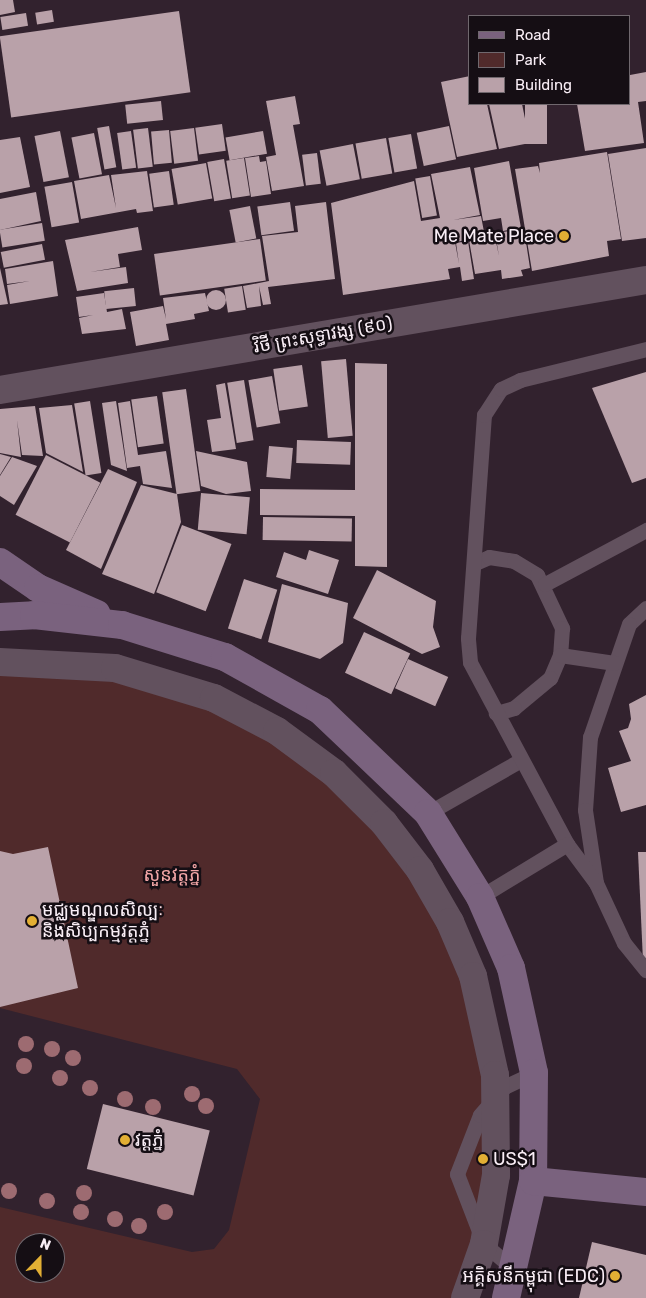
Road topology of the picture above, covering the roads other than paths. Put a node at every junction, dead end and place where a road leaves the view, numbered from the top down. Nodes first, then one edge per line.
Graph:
1 (646, 280) edge
2 (646, 349) edge
3 (0, 390) edge
4 (646, 530) edge
5 (0, 562) edge
6 (475, 562) junction
7 (545, 584) junction
8 (646, 608) edge
9 (0, 617) edge
10 (122, 625) junction
11 (560, 655) junction
12 (0, 662) edge
13 (614, 663) junction
14 (496, 713) junction
15 (521, 760) junction
16 (428, 814) junction
17 (567, 844) junction
18 (596, 883) junction
19 (480, 896) junction
20 (646, 970) edge
21 (534, 1073) junction
22 (494, 1098) junction
23 (534, 1181) junction
24 (646, 1192) edge
25 (484, 1244) junction
26 (516, 1271) junction
27 (465, 1298) edge
28 (506, 1298) edge

1 - 3 street, វិថី ព្រះសុទ្ធាវង្ស (៩០)
2 - 6 lane
4 - 7 lane
5 - 10 main road
6 - 7 lane
6 - 14 lane
7 - 11 lane
8 - 13 lane
9 - 10 main road
10 - 16 main road
11 - 13 lane
11 - 14 lane
12 - 22 street
13 - 18 lane
14 - 15 lane
15 - 16 lane
15 - 17 lane
16 - 19 main road
17 - 18 lane
17 - 19 lane
18 - 20 lane
19 - 21 main road
21 - 22 lane
21 - 23 main road
22 - 25 street
22 - 25 lane
23 - 24 main road
23 - 26 main road
25 - 26 lane
25 - 27 street
26 - 28 main road

